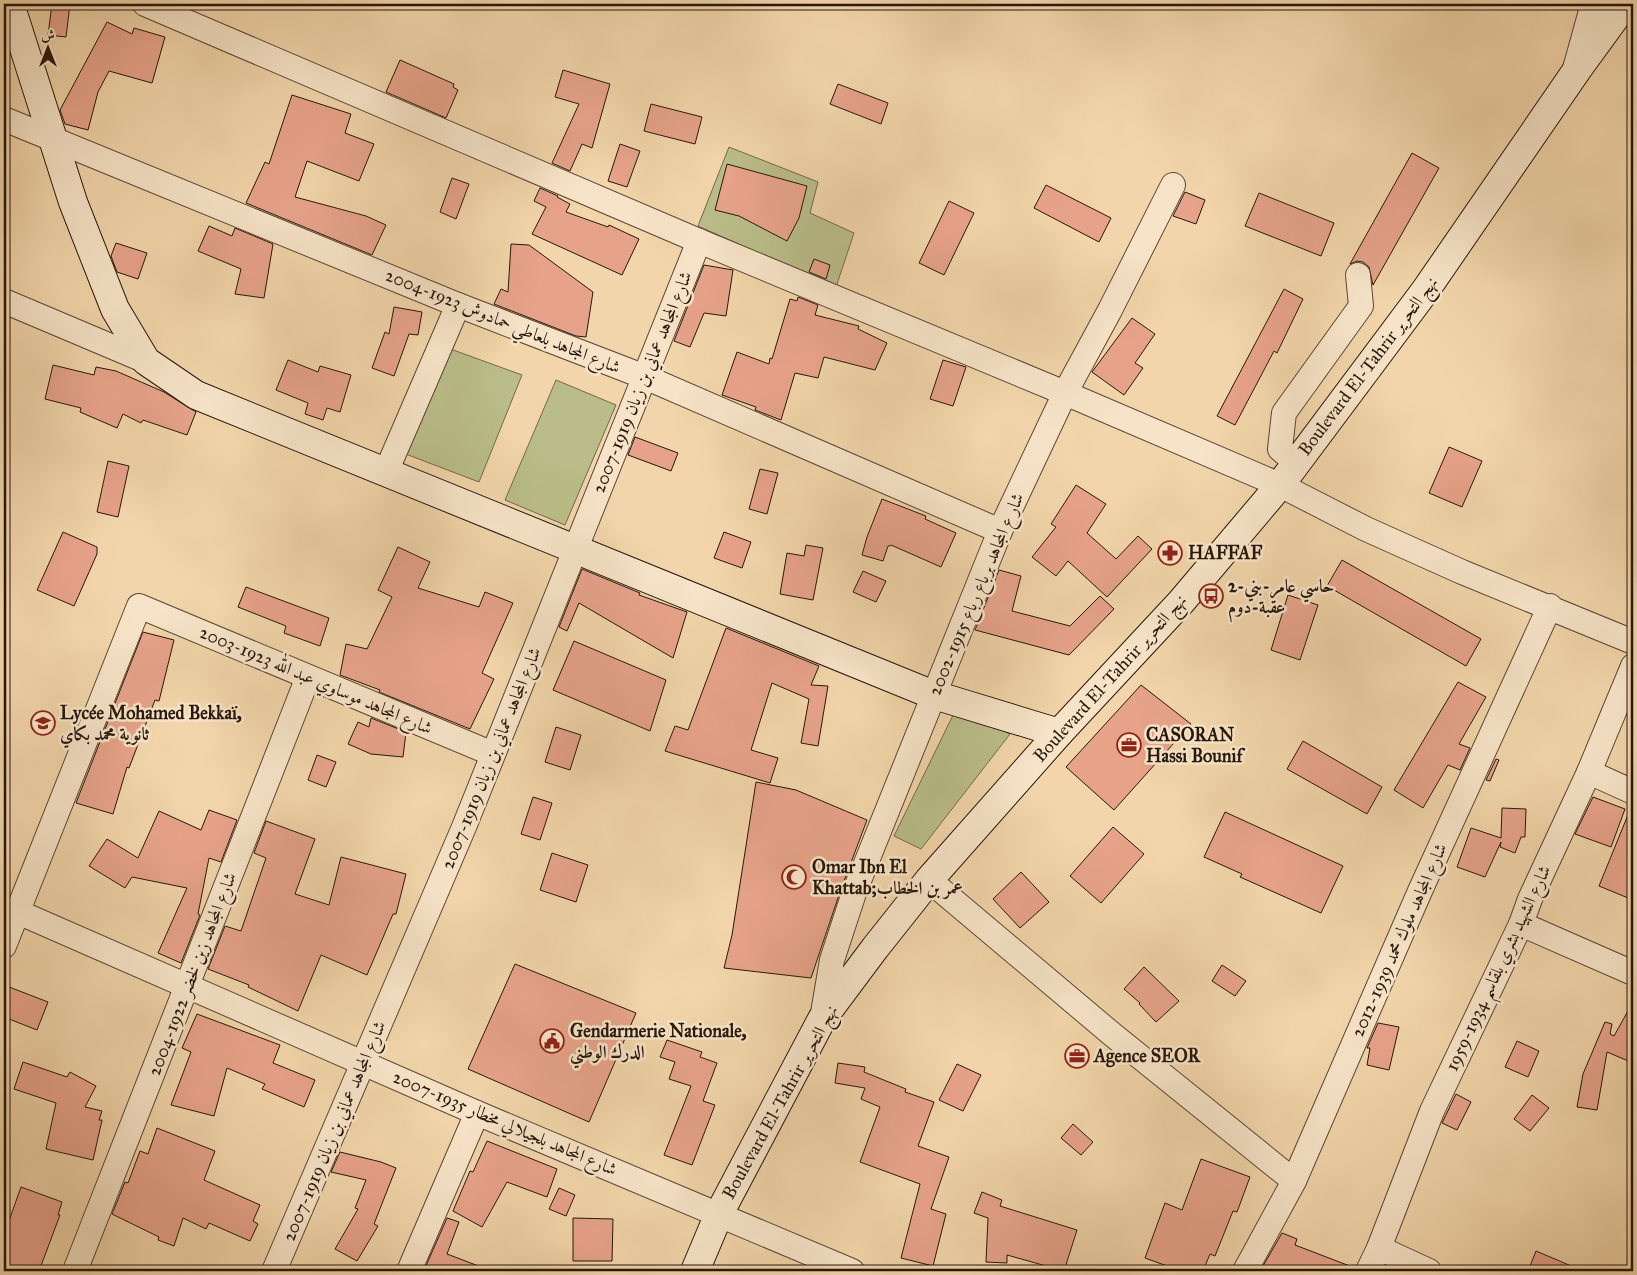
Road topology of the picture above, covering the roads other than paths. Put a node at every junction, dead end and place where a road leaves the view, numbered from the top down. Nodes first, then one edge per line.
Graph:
1 (10, 4) edge
2 (145, 4) edge
3 (1595, 4) edge
4 (1625, 4) edge
5 (1577, 70) junction
6 (4, 119) edge
7 (52, 138) junction
8 (1173, 185) dead end
9 (699, 241) junction
10 (1358, 275) dead end
11 (4, 301) edge
12 (458, 305) junction
13 (146, 360) junction
14 (644, 377) junction
15 (1065, 393) junction
16 (1296, 463) junction
17 (386, 472) junction
18 (1280, 485) junction
19 (1000, 531) junction
20 (575, 549) junction
21 (1550, 606) junction
22 (1633, 642) edge
23 (1633, 666) edge
24 (308, 677) junction
25 (934, 695) junction
26 (1059, 733) junction
27 (493, 754) junction
28 (1589, 772) junction
29 (1633, 792) edge
30 (929, 880) junction
31 (18, 912) junction
32 (1521, 924) junction
33 (4, 946) edge
34 (1633, 973) edge
35 (187, 985) junction
36 (822, 1019) junction
37 (363, 1062) junction
38 (478, 1113) junction
39 (1294, 1181) junction
40 (719, 1214) junction
41 (1379, 1248) junction
42 (75, 1271) edge
43 (274, 1271) edge
44 (409, 1271) edge
45 (695, 1271) edge
46 (852, 1271) edge
47 (1245, 1271) edge
48 (1368, 1271) edge
49 (1429, 1271) edge

1 - 7 main road
2 - 9 street
3 - 5 main road
4 - 5 main road, Boulevard El-Tahrir نهج التحرير
5 - 16 main road, Boulevard El-Tahrir نهج التحرير
6 - 7 street, شارع المجاهد بلعاطي حمادوش 1923-2004
7 - 12 street, شارع المجاهد بلعاطي حمادوش 1923-2004
7 - 13 main road
8 - 15 street, شار ع المجاهد برباع رباع 1915-2002
9 - 14 street, شارع المجاهد عماني بن زيان 1919-2007
9 - 15 street
10 - 16 street
11 - 13 street
12 - 14 street, شارع المجاهد بلعاطي حمادوش 1923-2004
12 - 17 street
13 - 17 main road
14 - 19 street, شارع المجاهد بلعاطي حمادوش 1923-2004
14 - 20 street, شارع المجاهد عماني بن زيان 1919-2007
15 - 18 street
15 - 19 street, شار ع المجاهد برباع رباع 1915-2002
16 - 18 main road, Boulevard El-Tahrir نهج التحرير
17 - 20 main road
18 - 21 street
18 - 26 main road, Boulevard El-Tahrir نهج التحرير
19 - 25 street, شار ع المجاهد برباع رباع 1915-2002
20 - 25 main road
20 - 27 street, شارع المجاهد عماني بن زيان 1919-2007
21 - 22 street
21 - 39 street, شارع المجاهد ملوك محمد 1939-2012
23 - 28 street, شارع الشهيد بشري بلقاسم 1934-1959
24 - 27 street, شارع المجاهد موساوي عبد الله 1923-2003
24 - 31 street, شارع المجاهد موساوي عبد الله 1923-2003
24 - 35 street, شارع المجاهد زين لخضر 1922-2004
25 - 26 main road
25 - 36 street, شار ع المجاهد برباع رباع 1915-2002
26 - 30 main road, Boulevard El-Tahrir نهج التحرير
27 - 37 street, شارع المجاهد عماني بن زيان 1919-2007
28 - 29 street
28 - 32 street, شارع الشهيد بشري بلقاسم 1934-1959
30 - 36 main road, Boulevard El-Tahrir نهج التحرير
30 - 39 street
31 - 33 street
31 - 35 street, شارع المجاهد بلجيلالي مخطار 1935-2007
32 - 34 street
32 - 41 street, شارع الشهيد بشري بلقاسم 1934-1959
35 - 37 street, شارع المجاهد بلجيلالي مخطار 1935-2007
35 - 42 street, شارع المجاهد زين لخضر 1922-2004
36 - 40 main road, Boulevard El-Tahrir نهج التحرير
37 - 38 street, شارع المجاهد بلجيلالي مخطار 1935-2007
37 - 43 street, شارع المجاهد عماني بن زيان 1919-2007
38 - 40 street, شارع المجاهد بلجيلالي مخطار 1935-2007
38 - 44 street
39 - 47 street, شارع المجاهد ملوك محمد 1939-2012
40 - 45 main road, Boulevard El-Tahrir نهج التحرير
40 - 46 street, شارع المجاهد بلجيلالي مخطار 1935-2007
41 - 48 street, شارع الشهيد بشري بلقاسم 1934-1959
41 - 49 street

